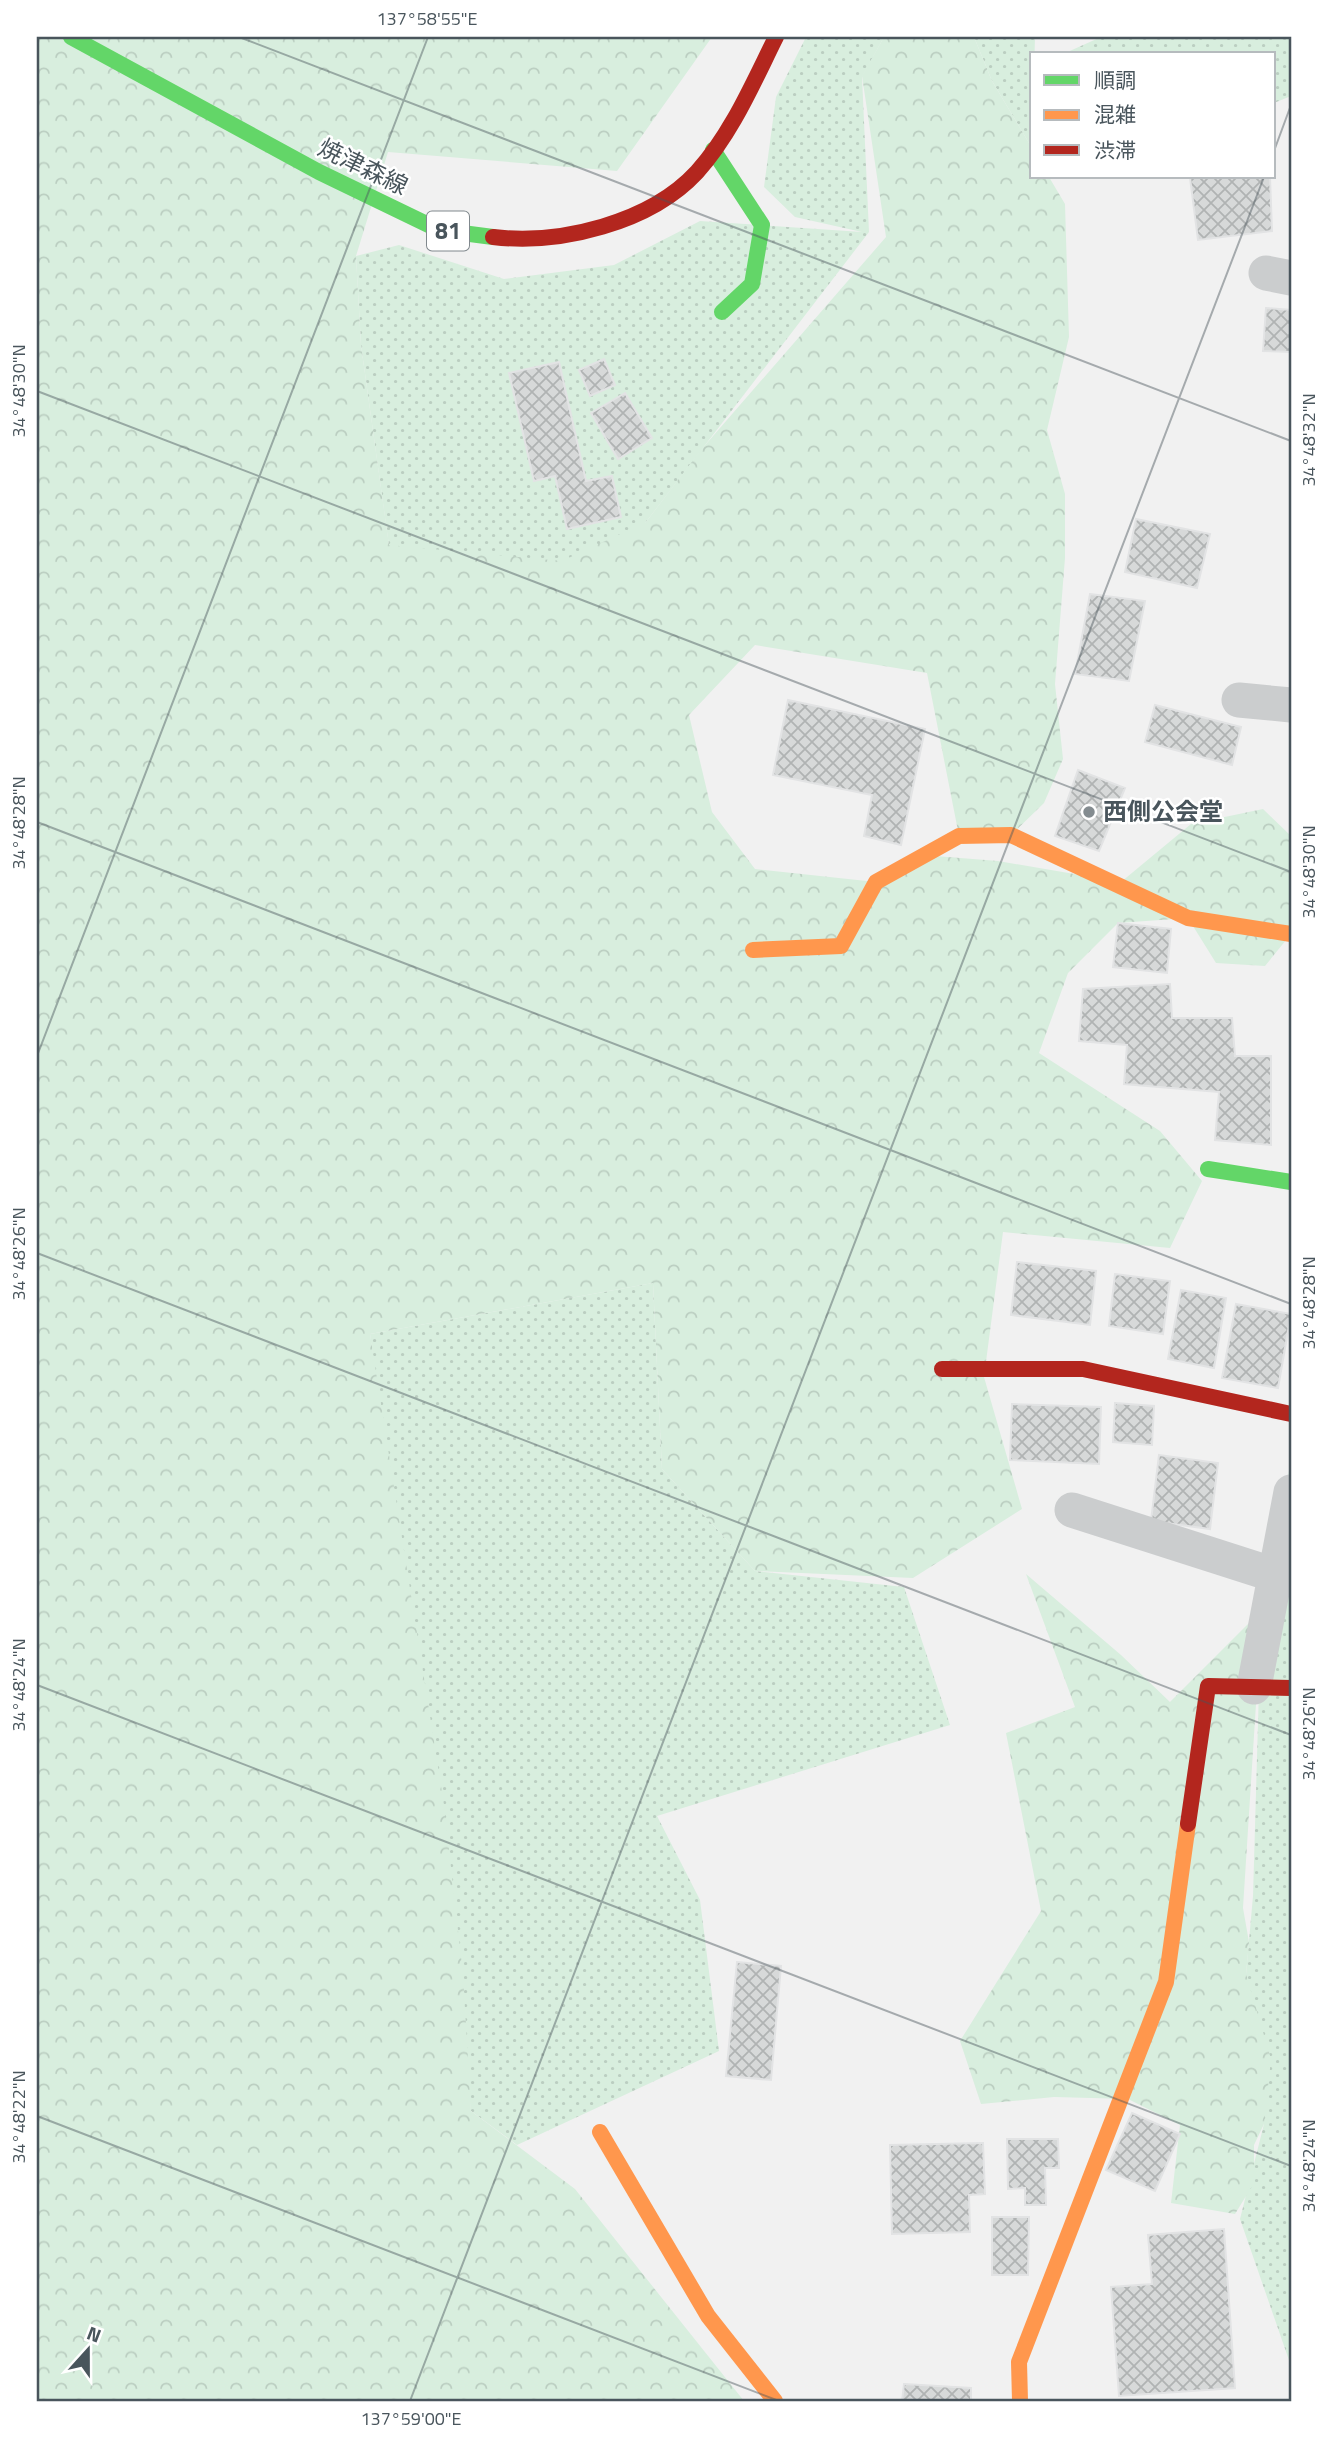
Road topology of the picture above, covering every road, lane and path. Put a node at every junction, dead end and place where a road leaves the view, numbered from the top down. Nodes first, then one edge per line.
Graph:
1 (71, 37) edge
2 (776, 37) edge
3 (713, 150) junction
4 (722, 312) dead end
5 (1239, 700) dead end
6 (1291, 705) edge
7 (1291, 934) edge
8 (753, 950) dead end
9 (1208, 1169) dead end
10 (1291, 1182) edge
11 (942, 1369) dead end
12 (1291, 1415) edge
13 (1291, 1492) edge
14 (1072, 1510) dead end
15 (1275, 1574) junction
16 (1254, 1687) junction
17 (1291, 1688) edge
18 (600, 2132) dead end
19 (775, 2401) edge
20 (1020, 2401) edge

1 - 3 street, 焼津森線 / 81
2 - 3 street, 焼津森線 / 81
3 - 4 street
5 - 6 street
7 - 8 street
9 - 10 street
11 - 12 street
13 - 15 street
14 - 15 street
15 - 16 street
16 - 17 street
16 - 20 street
18 - 19 street

